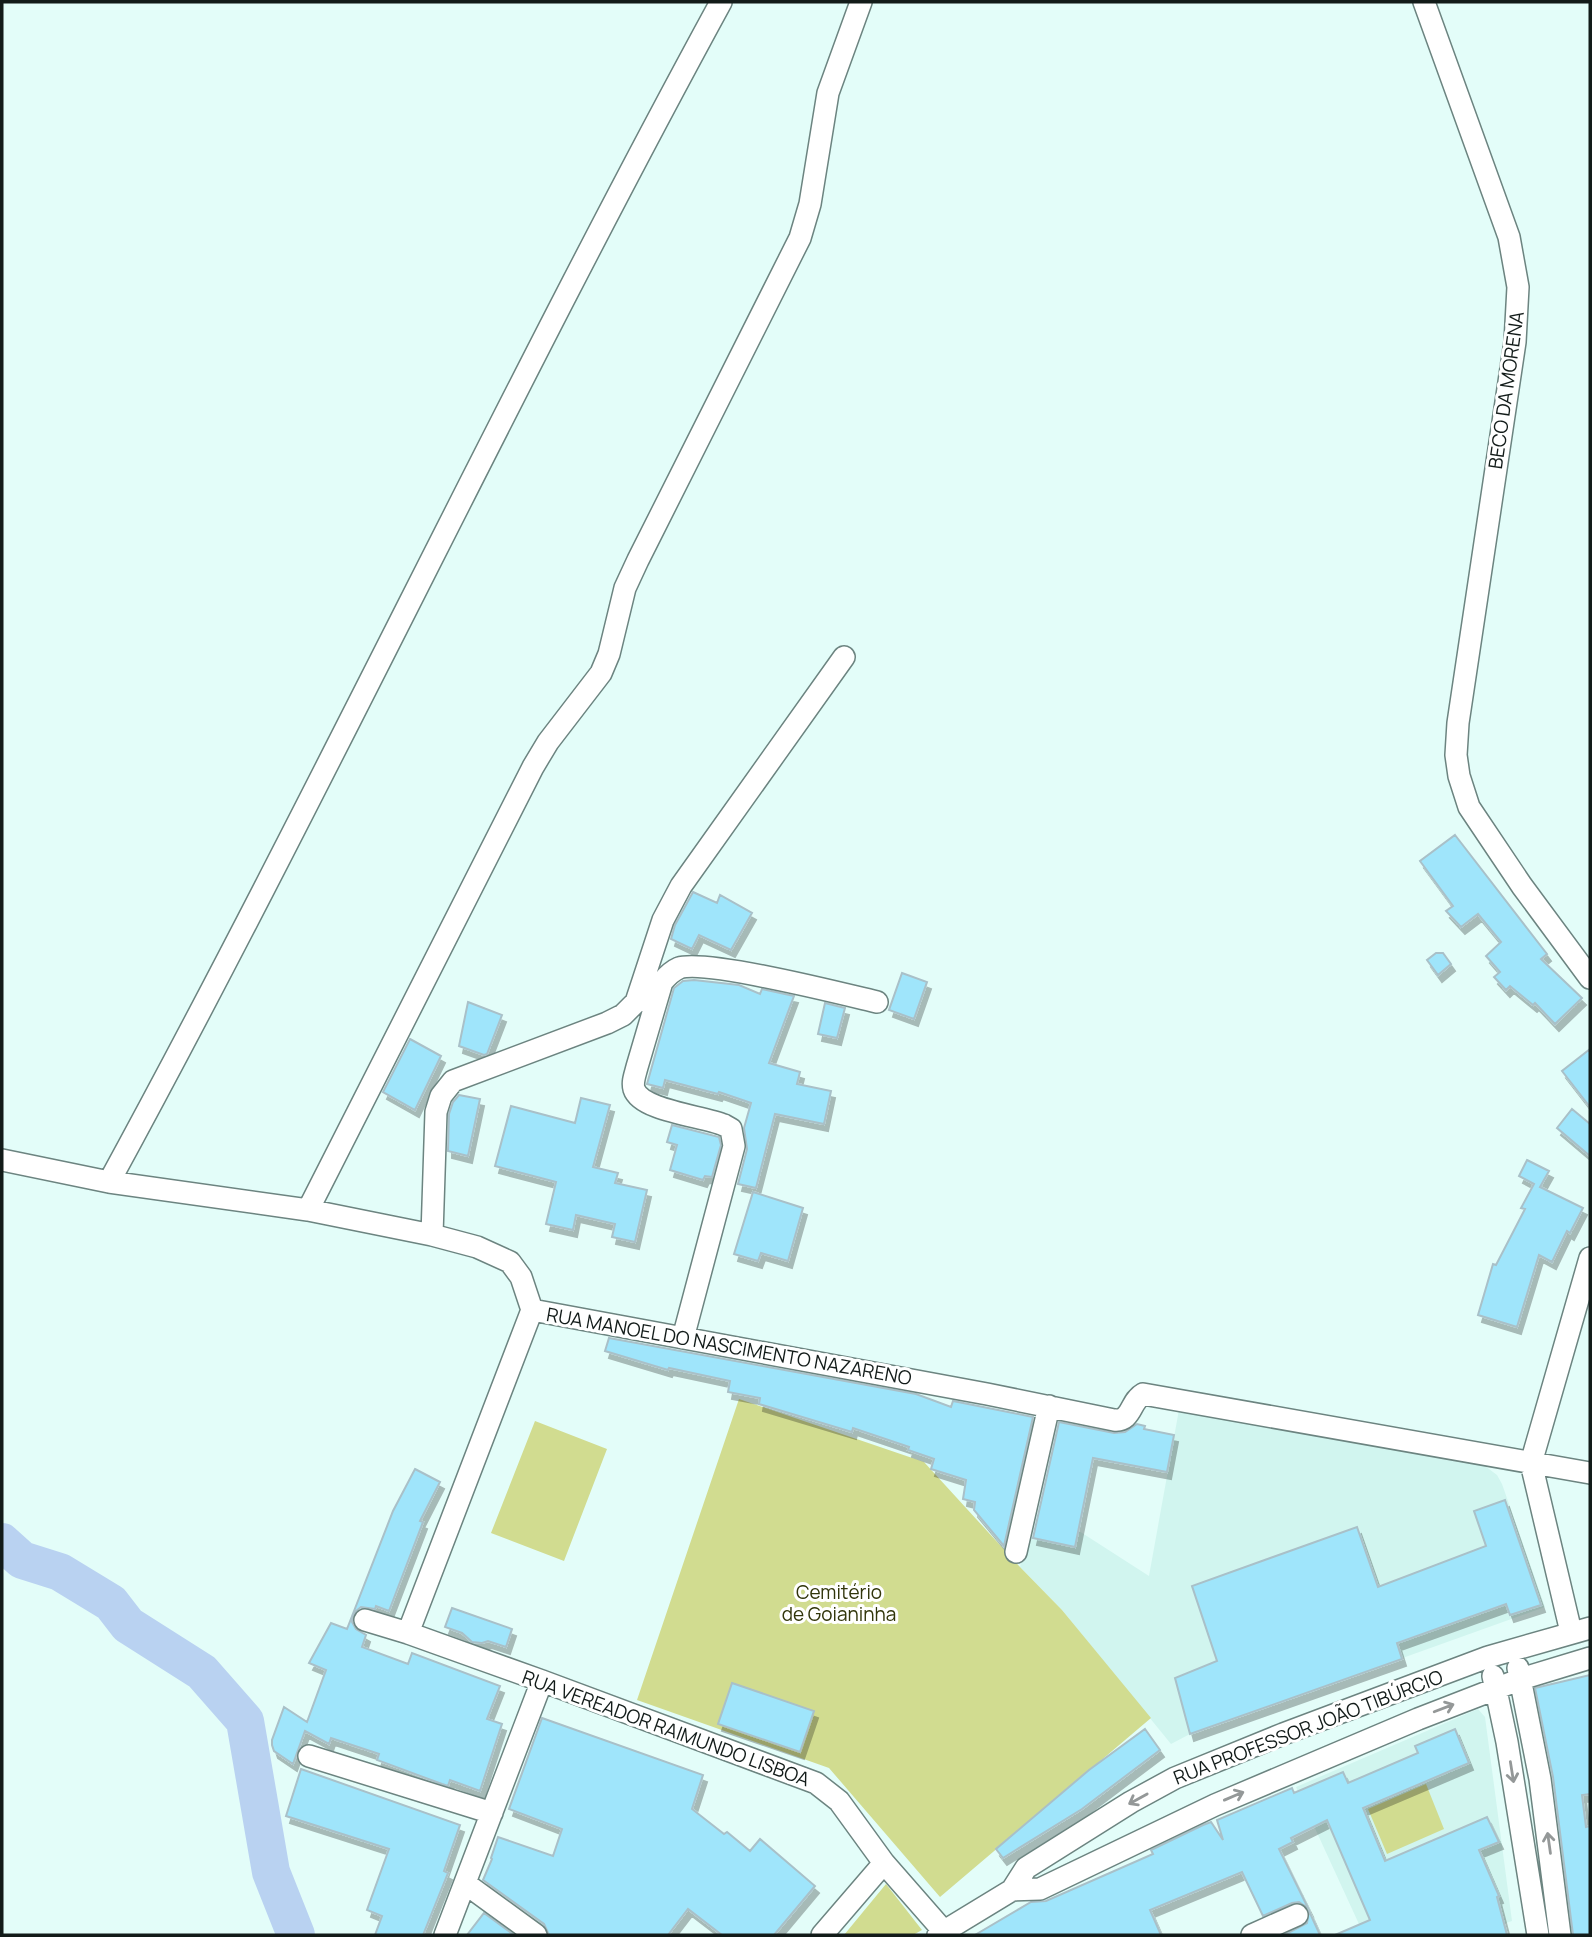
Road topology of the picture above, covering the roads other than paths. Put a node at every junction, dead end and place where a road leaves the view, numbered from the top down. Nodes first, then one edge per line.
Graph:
1 (721, 2) edge
2 (861, 2) edge
3 (1424, 2) edge
4 (844, 657) dead end
5 (1590, 978) edge
6 (877, 1002) dead end
7 (2, 1160) edge
8 (109, 1182) junction
9 (309, 1210) junction
10 (432, 1235) junction
11 (1590, 1258) edge
12 (532, 1310) junction
13 (683, 1338) junction
14 (1049, 1406) junction
15 (1531, 1462) junction
16 (1590, 1473) edge
17 (1016, 1552) dead end
18 (365, 1620) dead end
19 (1581, 1630) edge
20 (408, 1633) junction
21 (1512, 1649) junction
22 (1488, 1657) junction
23 (1590, 1658) edge
24 (1521, 1679) junction
25 (542, 1681) junction
26 (1496, 1688) junction
27 (309, 1756) dead end
28 (492, 1813) junction
29 (884, 1863) junction
30 (1552, 1871) junction
31 (1529, 1874) junction
32 (466, 1884) junction
33 (1012, 1890) junction
34 (1297, 1915) dead end
35 (943, 1934) edge
36 (445, 1935) edge
37 (536, 1935) edge
38 (822, 1935) edge
39 (1252, 1935) edge
40 (1538, 1935) edge
41 (1560, 1935) edge

1 - 8 street
2 - 9 street
3 - 5 street, BECO DA MORENA
4 - 10 street
6 - 13 street
7 - 8 street
8 - 9 street
9 - 10 street
10 - 12 street
11 - 15 street
12 - 13 street, RUA MANOEL DO NASCIMENTO NAZARENO
12 - 20 street, RUA MANOEL DO NASCIMENTO NAZARENO
13 - 14 street, RUA MANOEL DO NASCIMENTO NAZARENO
14 - 15 street, RUA MANOEL DO NASCIMENTO NAZARENO
14 - 17 street
15 - 16 street
15 - 19 street
18 - 20 street, RUA VEREADOR RAIMUNDO LISBOA
19 - 21 street, RUA PROFESSOR JOÃO TIBÚRCIO
20 - 25 street, RUA VEREADOR RAIMUNDO LISBOA
21 - 22 street, RUA PROFESSOR JOÃO TIBÚRCIO
21 - 24 street
22 - 26 street
22 -> 33 street, RUA PROFESSOR JOÃO TIBÚRCIO
23 - 24 street, RUA PROFESSOR JOÃO TIBÚRCIO
24 - 26 street, RUA PROFESSOR JOÃO TIBÚRCIO
30 -> 24 street
25 - 28 street
25 - 29 street, RUA VEREADOR RAIMUNDO LISBOA
26 -> 31 street
33 -> 26 street, RUA PROFESSOR JOÃO TIBÚRCIO
27 - 28 street
28 - 32 street
29 - 35 street, RUA VEREADOR RAIMUNDO LISBOA
29 - 38 street
30 - 31 street
30 - 41 street
31 - 40 street
32 - 36 street
32 - 37 street
33 - 35 street, RUA PROFESSOR JOÃO TIBÚRCIO
34 - 39 street

